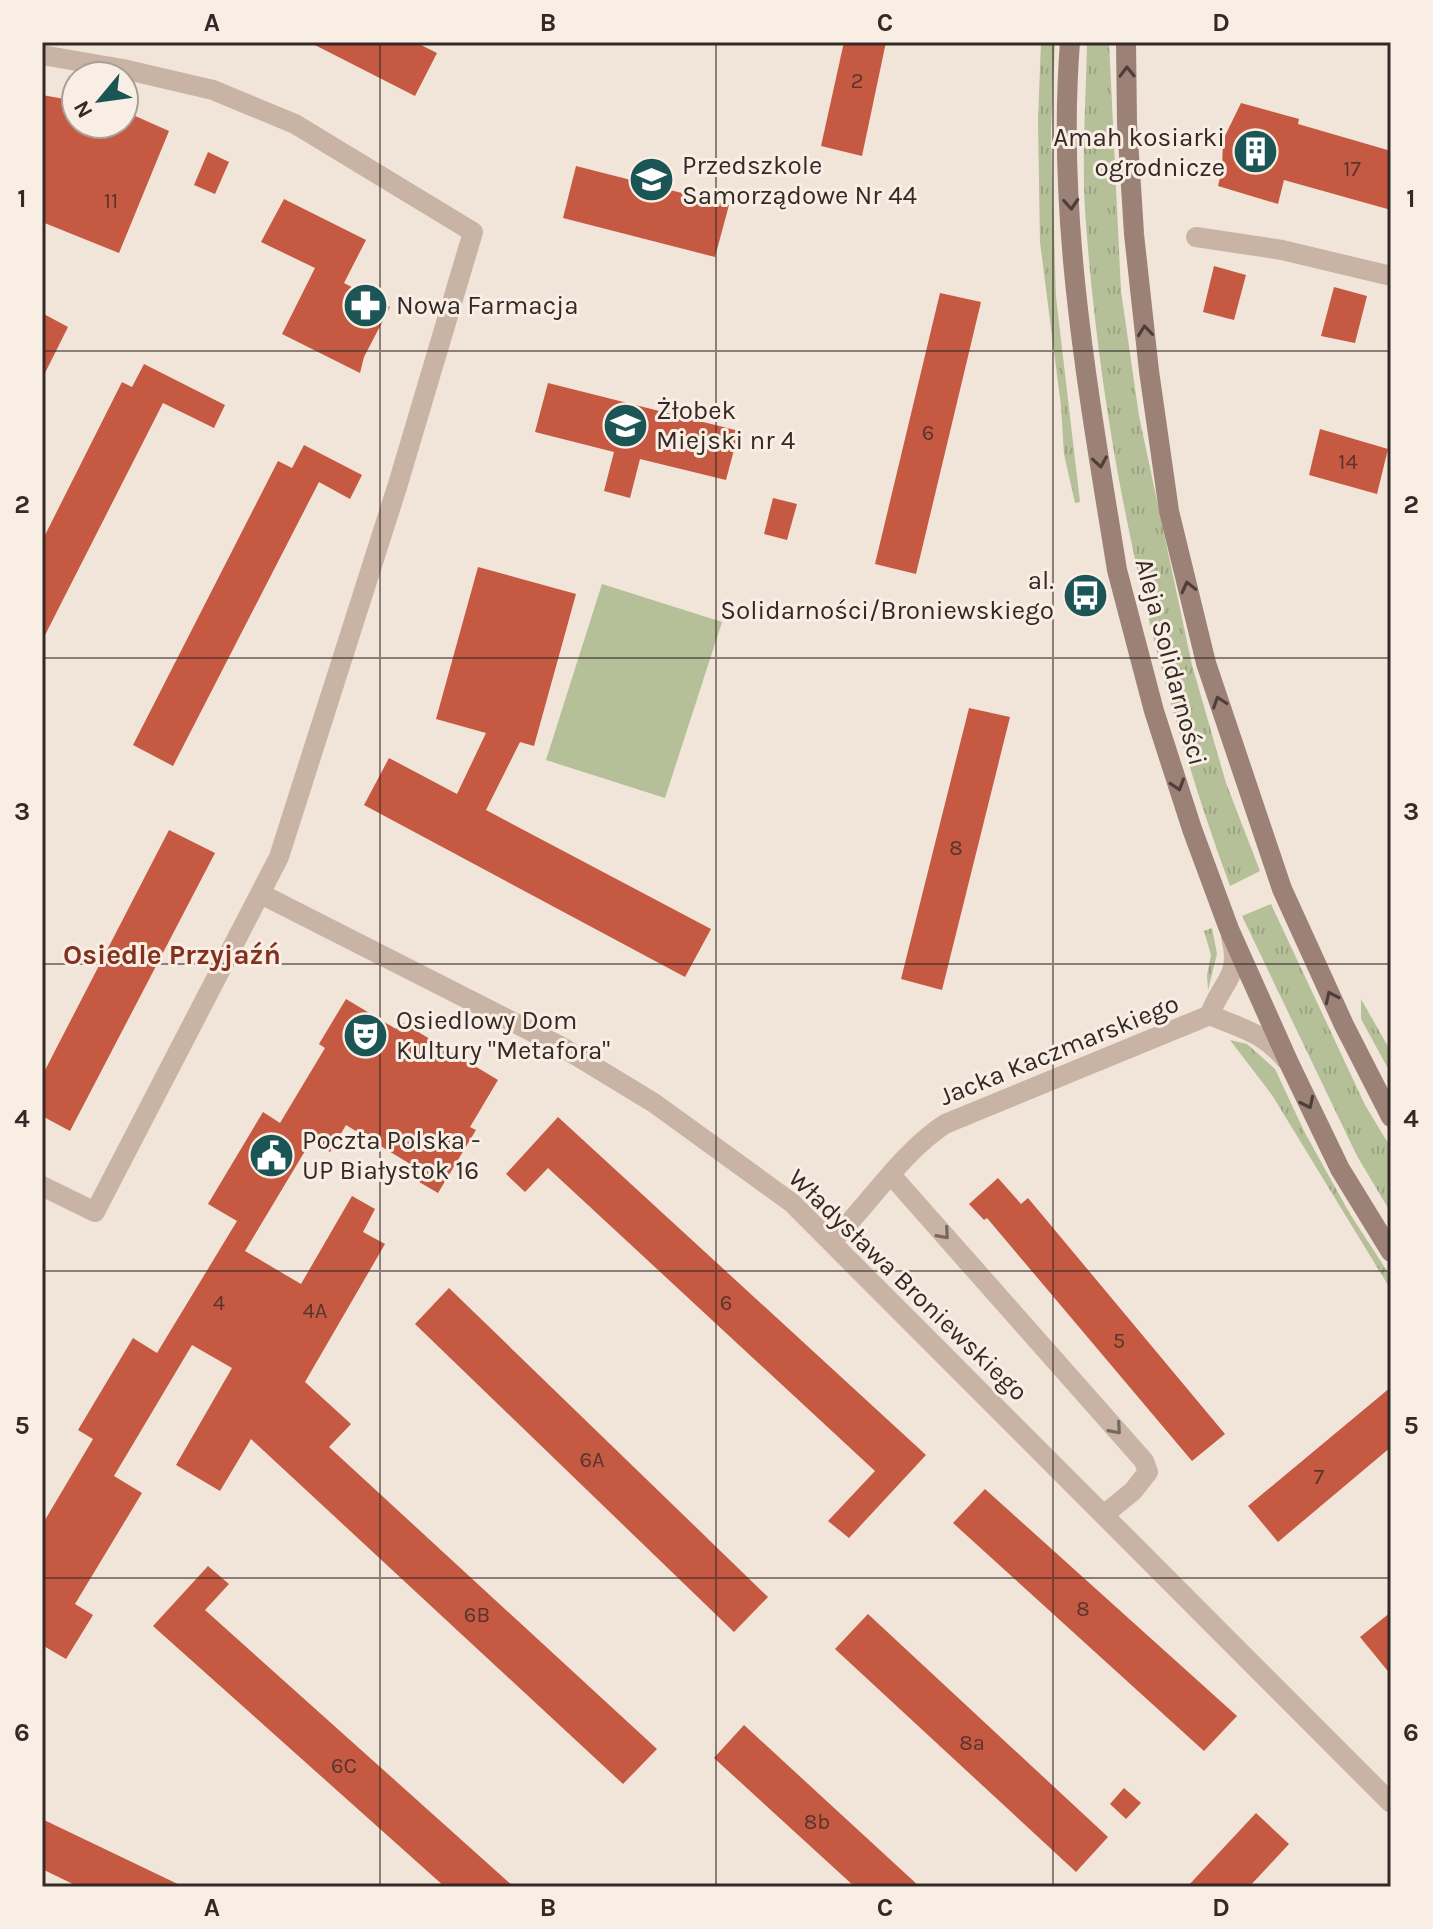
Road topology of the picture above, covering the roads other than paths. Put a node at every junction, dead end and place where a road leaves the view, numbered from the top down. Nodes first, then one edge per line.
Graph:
1 (1070, 42) edge
2 (1126, 42) edge
3 (42, 55) edge
4 (1196, 237) dead end
5 (1391, 276) edge
6 (261, 894) junction
7 (1229, 929) junction
8 (1210, 1015) junction
9 (1289, 1063) junction
10 (1391, 1117) edge
11 (892, 1176) junction
12 (42, 1186) edge
13 (832, 1241) junction
14 (1391, 1252) edge
15 (1105, 1514) junction
16 (1391, 1803) edge

1 -> 7 main road, Aleja Solidarności
10 -> 2 main road, Aleja Solidarności
3 - 6 street
4 - 5 street
6 - 12 street
6 - 13 street, Władysława Broniewskiego
7 - 8 street, Jacka Kaczmarskiego
7 - 9 main road, Aleja Solidarności
8 - 9 street, Jacka Kaczmarskiego
8 - 11 street, Jacka Kaczmarskiego
9 -> 14 main road, Aleja Solidarności
11 - 13 street, Jacka Kaczmarskiego
11 -> 15 street
13 - 15 street, Władysława Broniewskiego
15 - 16 street, Władysława Broniewskiego

